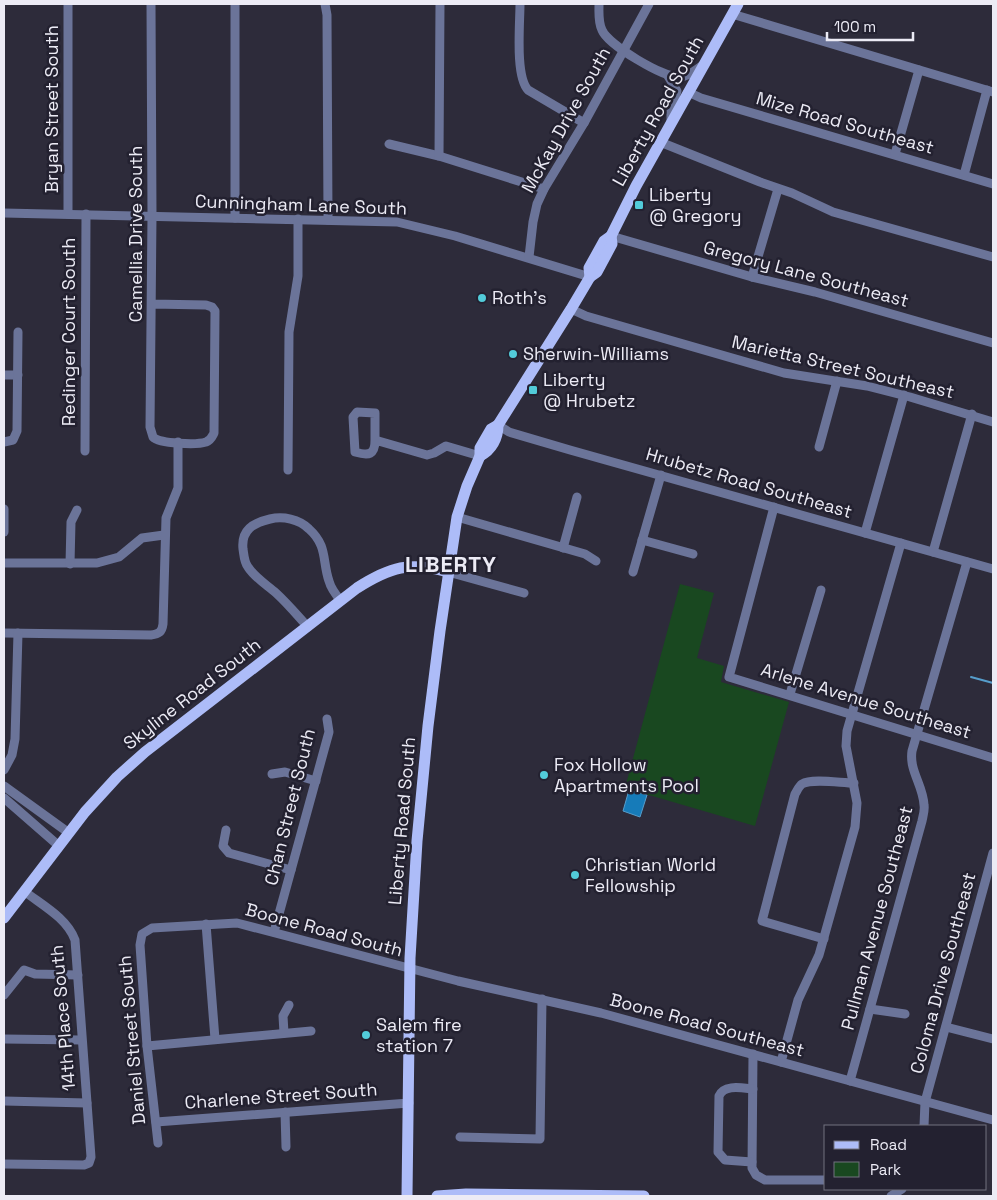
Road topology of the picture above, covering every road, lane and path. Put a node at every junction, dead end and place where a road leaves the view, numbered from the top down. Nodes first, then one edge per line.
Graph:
1 (68, 4) edge
2 (152, 4) edge
3 (235, 4) edge
4 (325, 4) edge
5 (440, 4) edge
6 (520, 4) edge
7 (599, 4) edge
8 (649, 4) edge
9 (735, 9) edge
10 (622, 50) junction
11 (703, 65) junction
12 (919, 70) junction
13 (668, 76) junction
14 (990, 91) edge
15 (688, 92) junction
16 (672, 122) junction
17 (584, 123) junction
18 (660, 142) junction
19 (389, 144) dead end
20 (895, 154) junction
21 (439, 156) junction
22 (964, 175) junction
23 (993, 184) edge
24 (544, 189) junction
25 (778, 189) junction
26 (4, 213) edge
27 (68, 214) junction
28 (86, 214) junction
29 (152, 216) junction
30 (235, 218) junction
31 (298, 219) junction
32 (328, 220) junction
33 (611, 236) junction
34 (530, 257) junction
35 (993, 257) edge
36 (590, 277) junction
37 (752, 277) junction
38 (152, 304) junction
39 (571, 309) junction
40 (18, 332) dead end
41 (993, 343) edge
42 (4, 375) edge
43 (18, 375) junction
44 (837, 381) junction
45 (904, 395) junction
46 (972, 414) junction
47 (993, 422) edge
48 (498, 425) junction
49 (375, 440) junction
50 (4, 442) edge
51 (178, 442) junction
52 (819, 448) dead end
53 (84, 450) dead end
54 (480, 456) junction
55 (288, 470) dead end
56 (661, 475) junction
57 (577, 497) dead end
58 (774, 507) junction
59 (4, 509) edge
60 (77, 510) dead end
61 (457, 517) junction
62 (4, 532) edge
63 (865, 533) junction
64 (164, 535) junction
65 (642, 540) junction
66 (901, 543) junction
67 (563, 548) junction
68 (933, 552) junction
69 (693, 554) dead end
70 (596, 561) dead end
71 (967, 562) junction
72 (4, 563) edge
73 (70, 564) junction
74 (993, 569) edge
75 (448, 572) junction
76 (633, 572) dead end
77 (821, 590) dead end
78 (524, 593) dead end
79 (341, 601) junction
80 (308, 627) junction
81 (4, 633) edge
82 (18, 633) junction
83 (790, 694) junction
84 (852, 714) junction
85 (327, 719) dead end
86 (917, 733) junction
87 (993, 758) edge
88 (4, 770) edge
89 (272, 774) dead end
90 (316, 781) junction
91 (854, 783) junction
92 (4, 786) edge
93 (4, 798) edge
94 (226, 830) dead end
95 (69, 833) junction
96 (59, 846) junction
97 (993, 853) edge
98 (292, 870) junction
99 (24, 892) junction
100 (4, 918) edge
101 (206, 924) junction
102 (274, 932) junction
103 (142, 934) joint
104 (824, 939) junction
105 (409, 969) junction
106 (78, 975) junction
107 (4, 995) edge
108 (542, 1000) junction
109 (288, 1005) dead end
110 (870, 1009) junction
111 (905, 1014) dead end
112 (946, 1027) junction
113 (311, 1031) dead end
114 (284, 1033) junction
115 (4, 1038) edge
116 (993, 1039) edge
117 (81, 1040) junction
118 (215, 1040) junction
119 (147, 1046) junction
120 (753, 1054) junction
121 (781, 1062) junction
122 (850, 1081) junction
123 (753, 1089) junction
124 (4, 1102) edge
125 (925, 1102) junction
126 (87, 1103) junction
127 (409, 1103) junction
128 (285, 1112) junction
129 (993, 1120) edge
130 (156, 1122) junction
131 (924, 1125) edge
132 (460, 1138) dead end
133 (158, 1143) dead end
134 (286, 1147) dead end
135 (752, 1162) junction
136 (4, 1164) edge
137 (824, 1180) dead end
138 (407, 1196) edge
139 (437, 1196) edge
140 (644, 1196) edge

1 - 27 street, Bryan Street South
2 - 29 street, Camellia Drive South
3 - 30 street
4 - 32 street
5 - 21 street
6 - 17 street
7 - 10 street
8 - 10 street, McKay Drive South
9 - 11 main road, Liberty Road South
9 - 12 street
10 - 13 street
10 - 17 street, McKay Drive South
11 - 13 street
11 - 15 main road, Liberty Road South
12 - 14 street
12 - 20 street
13 - 16 street
14 - 22 street
15 - 16 main road, Liberty Road South
15 - 20 street, Mize Road Southeast
16 - 18 main road, Liberty Road South
17 - 24 street, McKay Drive South
18 - 25 street
18 - 33 main road, Liberty Road South
19 - 21 street
20 - 22 street, Mize Road Southeast
21 - 24 street
22 - 23 street, Mize Road Southeast
24 - 34 street, McKay Drive South
25 - 35 street
25 - 37 street
26 - 27 street, Cunningham Lane South
27 - 28 street, Cunningham Lane South
28 - 29 street, Cunningham Lane South
28 - 53 street, Redinger Court South
29 - 30 street, Cunningham Lane South
29 - 38 street, Camellia Drive South
30 - 31 street, Cunningham Lane South
31 - 32 street, Cunningham Lane South
31 - 55 street
32 - 34 street, Cunningham Lane South
33 - 36 main road, Liberty Road South
33 - 37 street, Gregory Lane Southeast
34 - 36 street, Cunningham Lane South
36 - 39 main road, Liberty Road South
37 - 41 street, Gregory Lane Southeast
38 - 51 street, Camellia Drive South
38 - 51 street
39 - 44 street, Marietta Street Southeast
39 - 48 main road, Liberty Road South
40 - 43 street
42 - 43 street
43 - 50 street
44 - 45 street, Marietta Street Southeast
44 - 52 street
45 - 46 street, Marietta Street Southeast
45 - 63 street
46 - 47 street, Marietta Street Southeast
46 - 68 street
48 - 54 main road, Liberty Road South
48 - 56 street, Hrubetz Road Southeast
49 - 49 street
49 - 54 street
51 - 64 street
54 - 61 main road, Liberty Road South
56 - 58 street, Hrubetz Road Southeast
56 - 65 street
57 - 67 street
58 - 63 street, Hrubetz Road Southeast
58 - 83 street, Arlene Avenue Southeast
59 - 62 street
60 - 73 street
61 - 67 street
61 - 75 main road, Liberty Road South
63 - 66 street, Hrubetz Road Southeast
64 - 73 street
64 - 82 street
65 - 69 street
65 - 76 street
66 - 68 street, Hrubetz Road Southeast
66 - 84 street
67 - 70 street
68 - 71 street, Hrubetz Road Southeast
71 - 74 street, Hrubetz Road Southeast
71 - 86 street, Pullman Avenue Southeast
72 - 73 street
75 - 78 street
75 - 79 main road, Skyline Road South
75 - 105 main road, Liberty Road South
77 - 83 street
79 - 80 main road, Skyline Road South
79 - 80 street
80 - 95 main road, Skyline Road South
81 - 82 street
82 - 88 street
83 - 84 street, Arlene Avenue Southeast
84 - 86 street, Arlene Avenue Southeast
84 - 91 street
85 - 90 street, Chan Street South
86 - 87 street, Arlene Avenue Southeast
86 - 110 street, Pullman Avenue Southeast
89 - 90 street
90 - 98 street, Chan Street South
91 - 104 street
91 - 104 street
92 - 95 street
93 - 96 street
94 - 98 street
95 - 96 main road, Skyline Road South
96 - 99 main road, Skyline Road South
97 - 112 street, Coloma Drive Southeast
98 - 102 street, Chan Street South
99 - 100 main road, Skyline Road South
99 - 106 street, 14th Place South
101 - 102 street, Boone Road South
101 - 103 street, Boone Road South
101 - 118 street
102 - 105 street, Boone Road South
103 - 119 street, Daniel Street South
104 - 121 street
105 - 108 street, Boone Road Southeast
105 - 127 main road, Liberty Road South
106 - 107 street
106 - 117 street, 14th Place South
108 - 120 street, Boone Road Southeast
108 - 132 street
109 - 114 street
110 - 111 street
110 - 122 street, Pullman Avenue Southeast
112 - 116 street
112 - 125 street, Coloma Drive Southeast
113 - 114 street
114 - 118 street
115 - 117 street
117 - 126 street, 14th Place South
118 - 119 street
119 - 130 street, Daniel Street South
120 - 121 street, Boone Road Southeast
120 - 123 street
121 - 122 street, Boone Road Southeast
122 - 125 street, Boone Road Southeast
123 - 135 street
123 - 135 street
124 - 126 street
125 - 129 street, Boone Road Southeast
125 - 131 street, Coloma Drive Southeast
126 - 136 street, 14th Place South
127 - 128 street, Charlene Street South
127 - 138 main road, Liberty Road South
128 - 130 street, Charlene Street South
128 - 134 street
130 - 133 street, Daniel Street South
135 - 137 street
139 - 140 main road

